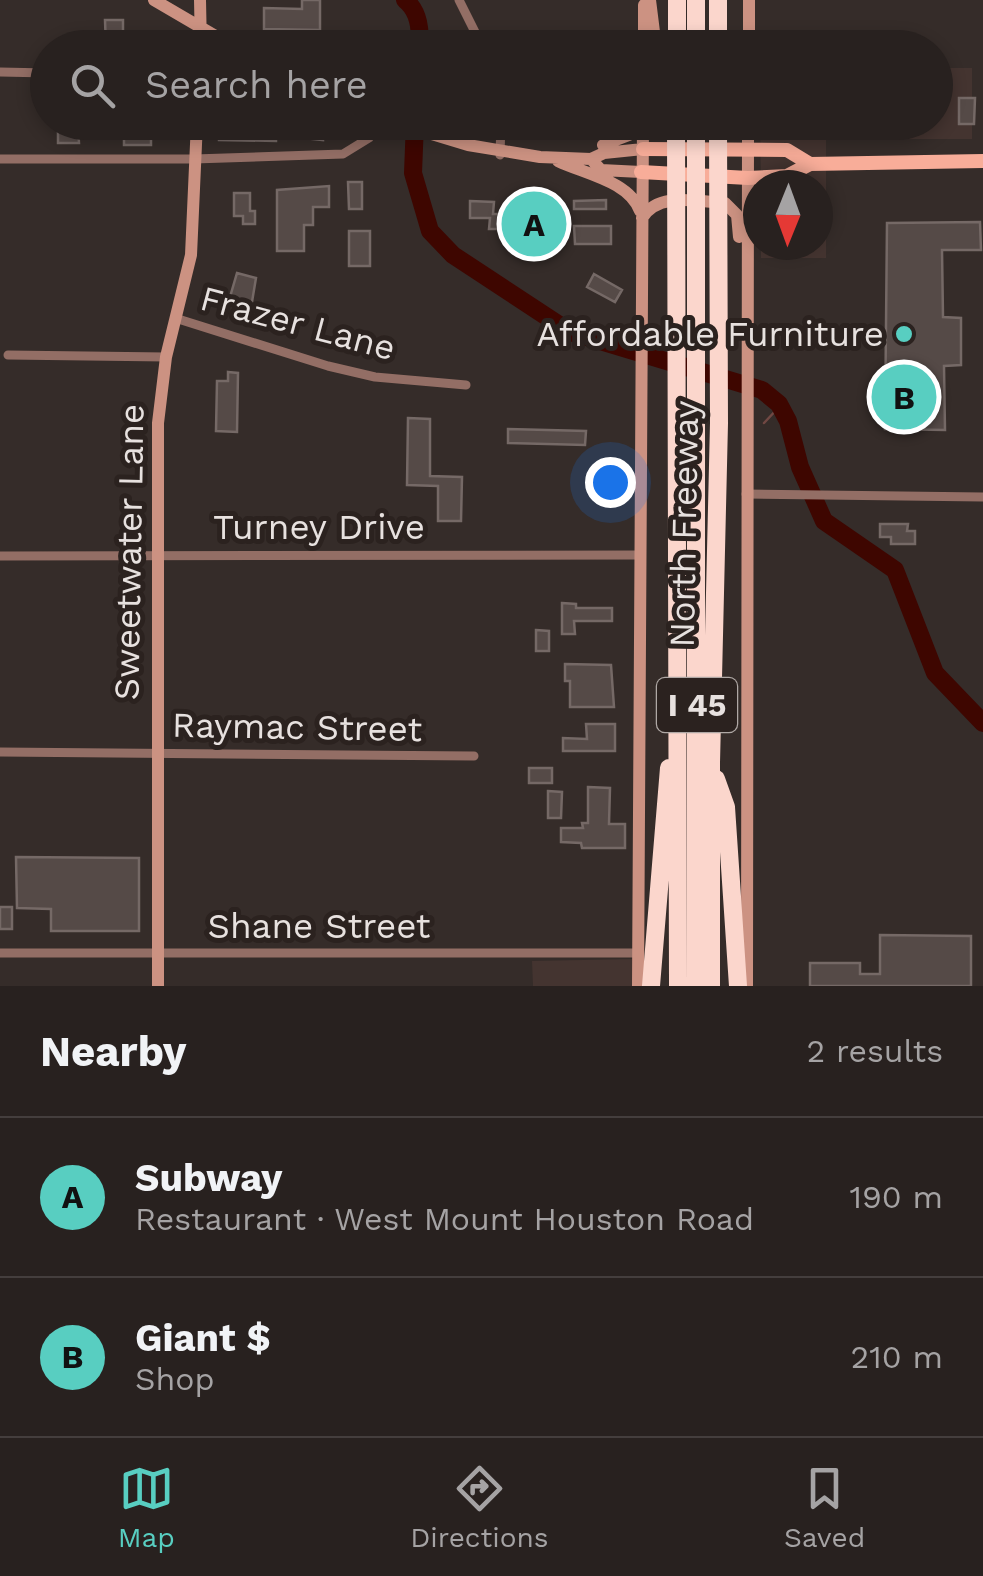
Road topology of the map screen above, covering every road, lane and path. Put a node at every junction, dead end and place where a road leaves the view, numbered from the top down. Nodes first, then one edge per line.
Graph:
1 (200, 0) edge
2 (459, 0) edge
3 (647, 0) edge
4 (678, 0) edge
5 (696, 0) edge
6 (718, 0) edge
7 (750, 0) edge
8 (160, 1) edge
9 (200, 26) junction
10 (200, 30) edge
11 (207, 30) edge
12 (474, 30) edge
13 (645, 30) edge
14 (653, 30) edge
15 (677, 30) edge
16 (696, 30) edge
17 (718, 30) edge
18 (749, 30) edge
19 (0, 72) edge
20 (30, 72) edge
21 (196, 140) edge
22 (366, 140) edge
23 (451, 140) edge
24 (501, 140) edge
25 (622, 140) edge
26 (643, 140) edge
27 (673, 140) edge
28 (696, 140) edge
29 (718, 140) edge
30 (748, 140) edge
31 (643, 149) junction
32 (748, 150) junction
33 (500, 154) junction
34 (0, 159) edge
35 (194, 159) junction
36 (559, 159) junction
37 (591, 159) junction
38 (983, 162) edge
39 (810, 164) junction
40 (748, 170) edge
41 (798, 170) edge
42 (642, 172) junction
43 (743, 178) edge
44 (640, 219) junction
45 (748, 260) edge
46 (175, 318) junction
47 (749, 349) junction
48 (8, 355) dead end
49 (166, 357) junction
50 (466, 385) dead end
51 (688, 423) junction
52 (746, 494) junction
53 (983, 497) edge
54 (156, 554) junction
55 (639, 555) junction
56 (0, 556) edge
57 (678, 739) junction
58 (0, 752) edge
59 (157, 753) junction
60 (474, 756) dead end
61 (711, 764) junction
62 (0, 953) edge
63 (158, 953) junction
64 (637, 953) junction
65 (158, 986) edge
66 (638, 986) edge
67 (651, 986) edge
68 (678, 986) edge
69 (696, 986) edge
70 (711, 986) edge
71 (738, 986) edge
72 (747, 986) edge

1 - 9 main road
2 - 12 street
3 - 13 main road
3 - 14 main road
4 - 15 highway
5 - 16 highway
6 - 17 highway
7 - 18 main road
8 - 9 main road
9 - 10 main road
9 - 11 main road
19 - 20 street
21 - 35 main road, Sweetwater Lane
22 - 35 street
23 - 33 main road
24 - 33 street
25 - 36 main road
26 - 31 main road
27 - 51 highway, North Freeway / I 45
28 - 51 highway, North Freeway / I 45
29 - 61 highway, North Freeway / I 45
30 - 32 main road
31 - 32 main road
31 - 37 main road
31 - 42 main road
32 - 39 main road
32 - 40 main road
33 - 36 main road
34 - 35 street
35 - 46 main road, Sweetwater Lane
36 - 37 main road
36 - 44 main road
37 - 42 main road
38 - 39 main road
39 - 41 main road
42 - 43 main road
42 - 44 main road
44 - 47 main road
44 - 55 main road
45 - 47 main road
46 - 49 main road, Sweetwater Lane
46 - 50 street, Frazer Lane
47 - 52 main road
48 - 49 street, Frazer Lane
49 - 54 main road, Sweetwater Lane
51 - 57 highway, North Freeway / I 45
51 - 69 highway, North Freeway / I 45
52 - 53 street
52 - 72 main road
54 - 55 street, Turney Drive
54 - 56 street, Turney Drive
54 - 59 main road, Sweetwater Lane
55 - 64 main road
57 - 67 highway
57 - 68 highway, North Freeway / I 45
58 - 59 street, Raymac Street
59 - 60 street, Raymac Street
59 - 63 main road, Sweetwater Lane
61 - 70 highway, North Freeway / I 45
61 - 71 highway
62 - 63 street, Shane Street
63 - 64 street, Shane Street
63 - 65 main road, Sweetwater Lane
64 - 66 main road

